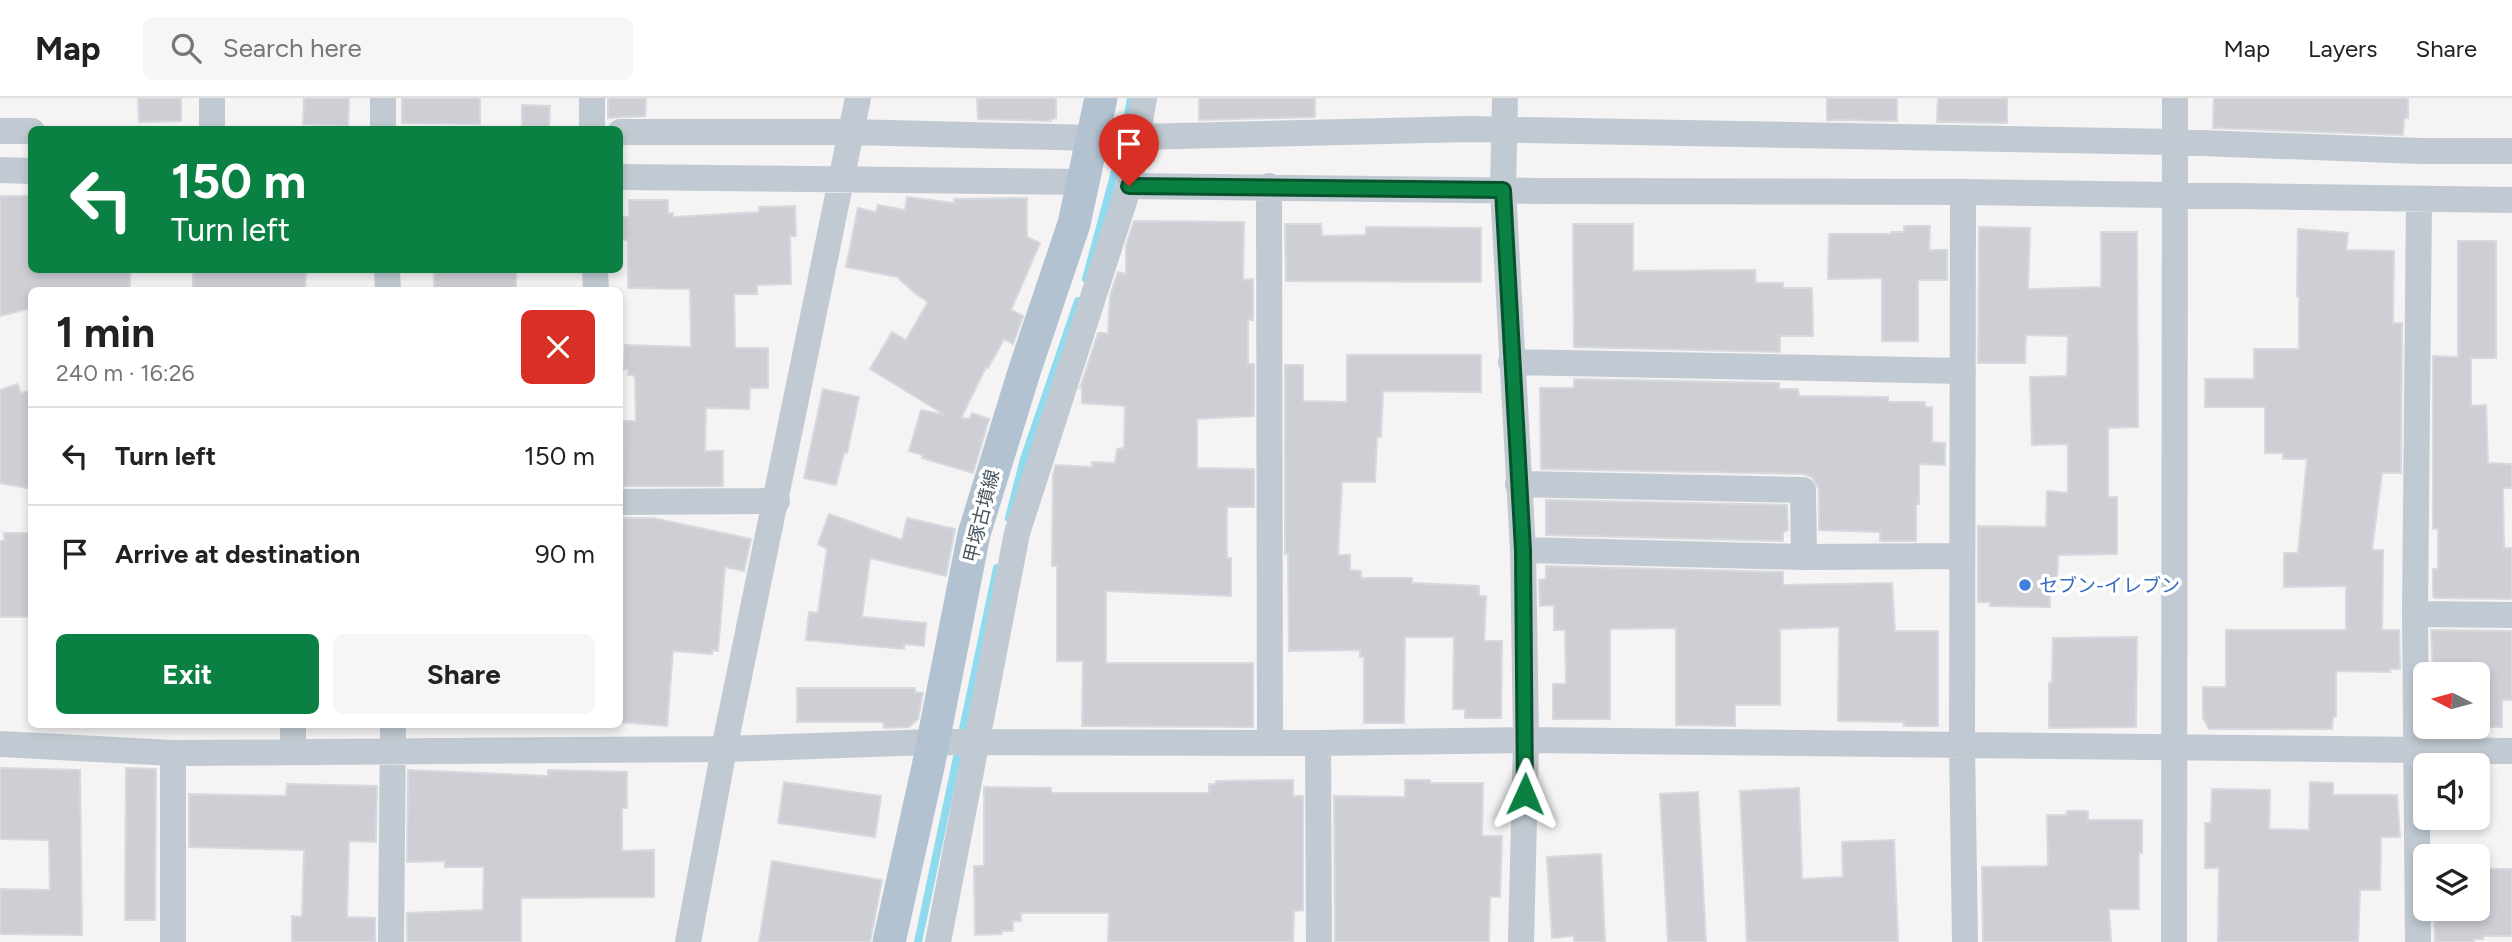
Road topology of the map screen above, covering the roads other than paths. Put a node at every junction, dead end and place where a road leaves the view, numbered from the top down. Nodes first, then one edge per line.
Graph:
1 (212, 98) edge
2 (383, 98) edge
3 (592, 98) edge
4 (859, 98) edge
5 (1101, 98) edge
6 (1144, 98) edge
7 (1505, 98) edge
8 (2175, 98) edge
9 (212, 126) edge
10 (383, 126) edge
11 (592, 126) edge
12 (1505, 130) junction
13 (0, 131) edge
14 (28, 131) edge
15 (623, 132) edge
16 (851, 132) junction
17 (1138, 137) junction
18 (1093, 138) junction
19 (2174, 142) junction
20 (2512, 150) edge
21 (0, 170) edge
22 (28, 171) edge
23 (623, 177) edge
24 (842, 179) junction
25 (1084, 182) junction
26 (1129, 186) junction
27 (1269, 186) junction
28 (1503, 190) junction
29 (1963, 192) junction
30 (2175, 195) junction
31 (2418, 199) junction
32 (2512, 200) edge
33 (1041, 319) junction
34 (1083, 334) junction
35 (1511, 362) junction
36 (1963, 372) junction
37 (995, 461) junction
38 (1038, 467) junction
39 (1518, 484) junction
40 (776, 501) junction
41 (623, 502) edge
42 (1523, 550) junction
43 (1962, 556) junction
44 (1804, 557) junction
45 (969, 563) junction
46 (1010, 569) junction
47 (2415, 614) junction
48 (2512, 615) edge
49 (293, 728) edge
50 (393, 728) edge
51 (1526, 740) junction
52 (956, 742) junction
53 (1270, 742) junction
54 (1318, 743) junction
55 (0, 744) edge
56 (1962, 745) junction
57 (724, 749) junction
58 (2174, 749) junction
59 (394, 751) junction
60 (2512, 751) edge
61 (293, 752) junction
62 (2417, 752) junction
63 (173, 753) junction
64 (173, 942) edge
65 (391, 942) edge
66 (688, 942) edge
67 (889, 942) edge
68 (937, 942) edge
69 (1319, 942) edge
70 (1521, 942) edge
71 (1965, 942) edge
72 (2174, 942) edge
73 (2418, 942) edge

1 - 9 street
2 - 10 street
3 - 11 street
4 - 16 street
5 - 18 main road, 甲塚古墳線
6 - 17 street
7 - 12 street
8 - 19 street
12 - 17 street
12 - 19 street
12 - 28 street
13 - 14 street
15 - 16 street
16 - 18 street
16 - 24 street
17 - 26 street
18 - 25 main road, 甲塚古墳線
19 - 20 street
19 - 30 street
21 - 22 street
23 - 24 street
24 - 25 street
24 - 40 street
25 - 33 main road, 甲塚古墳線
26 - 27 street
26 - 34 street
27 - 28 street
27 - 53 street
28 - 29 street
28 - 35 street
29 - 30 street
29 - 36 street
30 - 31 street
30 - 58 street
31 - 32 street
31 - 47 street
33 - 34 street
33 - 37 main road, 甲塚古墳線
34 - 38 street
35 - 36 street
35 - 39 street
36 - 43 street
37 - 38 street
37 - 45 main road, 甲塚古墳線
38 - 46 street
39 - 42 street
39 - 44 street
40 - 41 street
40 - 57 street
42 - 44 street
42 - 51 street
43 - 44 street
43 - 56 street
45 - 46 street
45 - 52 main road, 甲塚古墳線
46 - 52 street
47 - 48 street
47 - 62 street
49 - 61 street
50 - 59 street
51 - 54 street
51 - 56 street
51 - 70 street
52 - 53 street
52 - 57 street
52 - 67 main road, 甲塚古墳線
52 - 68 street
53 - 54 street
54 - 69 street
55 - 63 street
56 - 58 street
56 - 71 street
57 - 59 street
57 - 66 street
58 - 62 street
58 - 72 street
59 - 61 street
59 - 65 street
60 - 62 street
61 - 63 street
62 - 73 street
63 - 64 street

